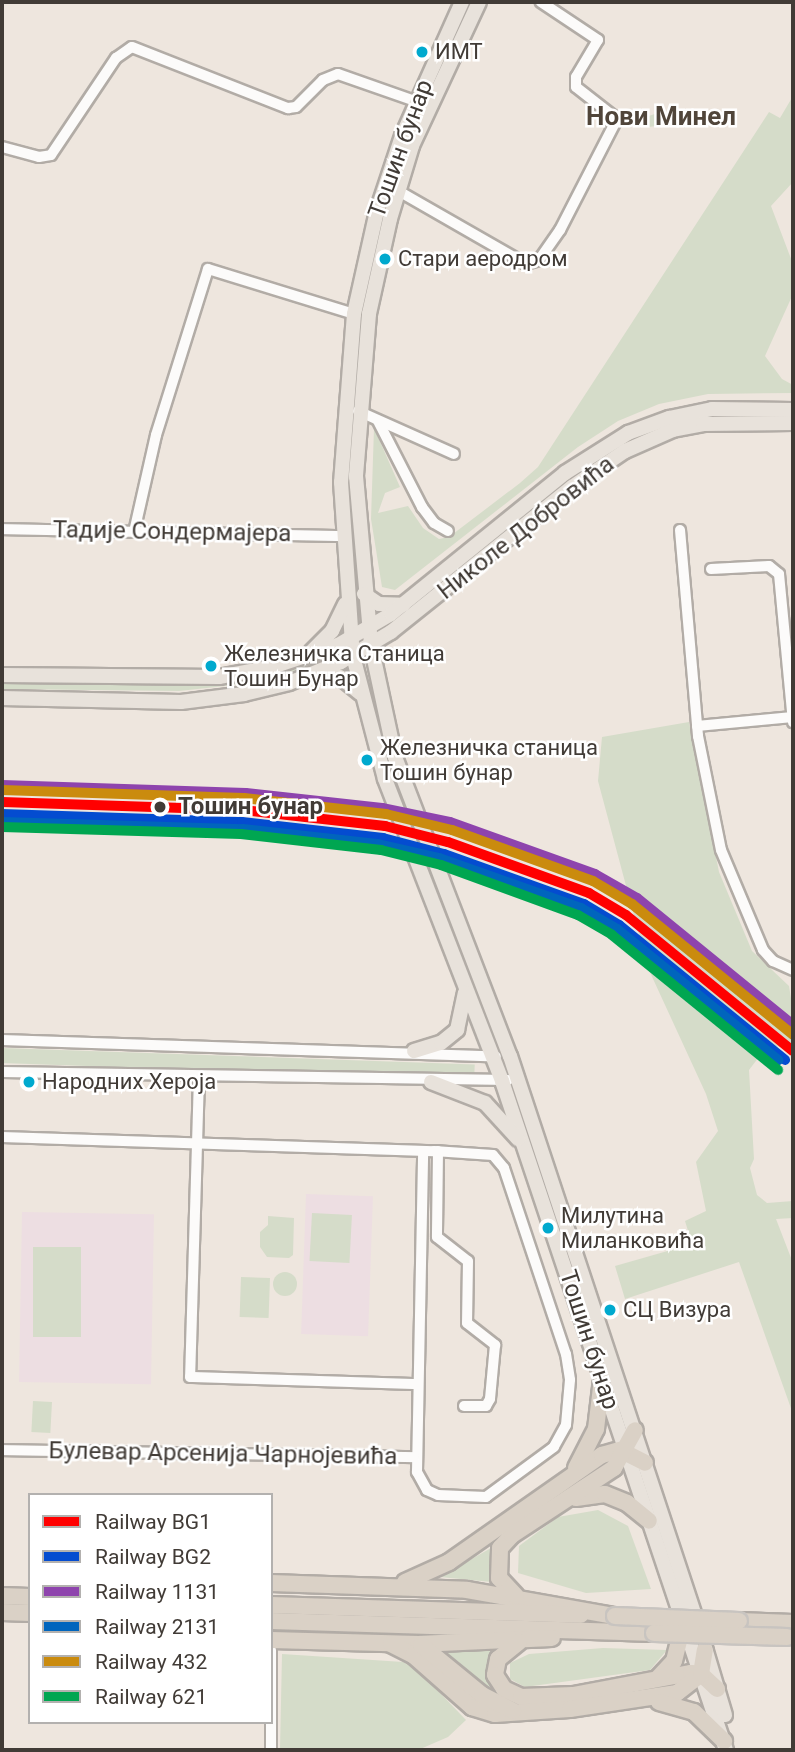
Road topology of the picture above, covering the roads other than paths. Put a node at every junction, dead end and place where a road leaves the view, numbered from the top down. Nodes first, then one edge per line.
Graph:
1 (462, 2) edge
2 (479, 2) edge
3 (541, 2) edge
4 (415, 102) junction
5 (2, 146) edge
6 (392, 188) junction
7 (354, 314) junction
8 (793, 410) edge
9 (358, 411) junction
10 (377, 421) junction
11 (793, 423) edge
12 (454, 454) dead end
13 (2, 530) edge
14 (680, 530) dead end
15 (448, 531) dead end
16 (134, 532) junction
17 (343, 536) junction
18 (711, 569) dead end
19 (364, 594) junction
20 (347, 596) junction
21 (404, 604) junction
22 (369, 629) junction
23 (351, 640) junction
24 (371, 645) junction
25 (307, 655) junction
26 (353, 656) junction
27 (314, 674) junction
28 (2, 676) edge
29 (360, 693) junction
30 (2, 698) edge
31 (793, 719) edge
32 (697, 726) junction
33 (793, 970) edge
34 (465, 988) junction
35 (2, 1040) edge
36 (414, 1051) junction
37 (492, 1056) junction
38 (510, 1056) junction
39 (2, 1072) edge
40 (199, 1077) junction
41 (518, 1080) junction
42 (502, 1081) junction
43 (431, 1082) junction
44 (2, 1137) edge
45 (197, 1144) junction
46 (523, 1145) junction
47 (423, 1151) junction
48 (438, 1151) junction
49 (602, 1379) junction
50 (416, 1384) junction
51 (464, 1406) dead end
52 (635, 1430) junction
53 (2, 1450) edge
54 (626, 1452) junction
55 (414, 1457) junction
56 (645, 1463) junction
57 (569, 1476) junction
58 (564, 1502) junction
59 (649, 1521) junction
60 (273, 1583) edge
61 (389, 1586) junction
62 (2, 1596) edge
63 (516, 1596) junction
64 (28, 1597) edge
65 (273, 1605) edge
66 (2, 1612) edge
67 (28, 1612) edge
68 (273, 1621) edge
69 (614, 1623) junction
70 (793, 1623) edge
71 (684, 1625) junction
72 (793, 1637) edge
73 (520, 1642) junction
74 (391, 1644) junction
75 (418, 1644) junction
76 (273, 1648) edge
77 (705, 1650) junction
78 (701, 1674) junction
79 (650, 1683) junction
80 (717, 1689) junction
81 (639, 1701) junction
82 (519, 1713) junction
83 (271, 1724) edge
84 (729, 1747) edge
85 (271, 1750) edge

1 - 4 main road, Тошин бунар
2 - 6 main road, Тошин бунар
3 - 6 street, Тошин бунар
4 - 5 street
4 - 6 main road, Тошин бунар
6 - 7 main road, Тошин бунар
6 - 9 main road, Тошин бунар
7 - 16 street
7 - 17 main road, Тошин бунар
8 - 21 main road, Николе Добровића
9 - 10 street
9 - 19 main road, Тошин бунар
10 - 12 street
10 - 15 street
11 - 24 main road, Николе Добровића
13 - 16 street, Тадије Сондермајера
14 - 32 street
16 - 17 street, Тадије Сондермајера
17 - 20 main road, Тошин бунар
18 - 31 street
19 - 21 main road
19 - 22 main road, Тошин бунар
20 - 23 main road, Тошин бунар
20 - 25 main road
21 - 22 main road, Николе Добровића
22 - 23 main road, Николе Добровића
22 - 24 main road, Тошин бунар
23 - 25 main road, Николе Добровића
23 - 26 main road, Тошин бунар
24 - 26 main road, Николе Добровића
24 - 38 main road, Тошин бунар
25 - 28 main road, Николе Добровића
26 - 27 main road, Николе Добровића
26 - 29 main road, Тошин бунар
27 - 29 main road
27 - 30 main road, Николе Добровића
29 - 34 main road, Тошин бунар
31 - 32 street
32 - 33 street
34 - 36 main road
34 - 37 main road, Тошин бунар
35 - 36 street
36 - 37 street
37 - 38 street
37 - 42 main road, Тошин бунар
38 - 41 main road, Тошин бунар
39 - 40 street
40 - 43 street
40 - 45 street
41 - 42 street
41 - 52 main road, Тошин бунар
42 - 43 street
42 - 46 main road, Тошин бунар
43 - 46 main road
44 - 45 street
45 - 47 street
45 - 50 street
46 - 49 main road, Тошин бунар
47 - 48 street
47 - 50 street
48 - 51 street
48 - 55 street, Булевар Арсенија Чарнојевића
49 - 54 main road, Тошин бунар
49 - 57 highway
50 - 55 street
52 - 54 highway
52 - 56 main road, Тошин бунар
53 - 55 street, Булевар Арсенија Чарнојевића
54 - 56 highway
54 - 57 highway
54 - 58 highway
54 - 59 main road, Тошин бунар
56 - 77 main road, Тошин бунар
57 - 61 highway
58 - 59 highway
58 - 63 highway
59 - 71 main road, Тошин бунар
60 - 61 highway
61 - 63 highway
62 - 64 highway
63 - 69 highway
65 - 69 highway
66 - 67 highway
68 - 69 highway
69 - 70 highway, bridge
69 - 72 highway, bridge
69 - 73 highway
71 - 78 main road, Тошин бунар
71 - 79 highway
73 - 75 highway
73 - 79 highway
74 - 75 highway
74 - 76 highway
74 - 82 highway
75 - 82 highway
77 - 78 highway
77 - 80 main road, Тошин бунар
78 - 79 highway
78 - 80 highway
78 - 81 highway
78 - 84 main road, Тошин бунар
80 - 84 main road, Тошин бунар
81 - 82 highway
81 - 84 highway
83 - 85 street

